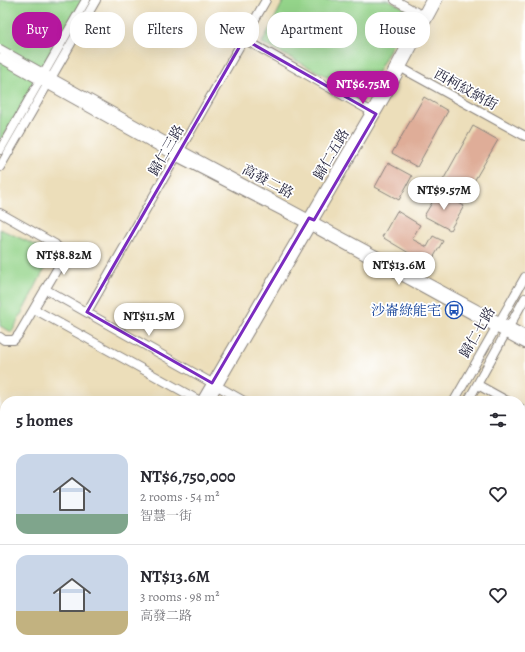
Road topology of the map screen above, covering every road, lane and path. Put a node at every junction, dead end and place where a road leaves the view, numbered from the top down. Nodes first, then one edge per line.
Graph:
1 (86, 0) edge
2 (96, 0) edge
3 (266, 0) edge
4 (395, 0) edge
5 (430, 0) edge
6 (438, 0) edge
7 (259, 12) edge
8 (416, 12) edge
9 (426, 12) edge
10 (429, 12) edge
11 (259, 47) edge
12 (239, 48) edge
13 (408, 48) edge
14 (0, 49) edge
15 (0, 58) edge
16 (398, 66) junction
17 (48, 75) junction
18 (44, 83) junction
19 (373, 112) junction
20 (525, 136) edge
21 (0, 150) edge
22 (179, 153) junction
23 (0, 167) edge
24 (0, 213) edge
25 (310, 222) junction
26 (525, 277) edge
27 (45, 289) junction
28 (525, 298) edge
29 (34, 308) junction
30 (87, 312) junction
31 (498, 324) junction
32 (508, 329) junction
33 (525, 335) edge
34 (0, 337) edge
35 (525, 344) edge
36 (215, 384) junction
37 (478, 385) junction
38 (191, 396) edge
39 (204, 396) edge
40 (211, 396) edge
41 (235, 396) edge
42 (457, 396) edge
43 (471, 396) edge
44 (498, 396) edge

1 - 17 street
2 - 17 street
3 - 7 street, 歸仁三路
4 - 8 street
5 - 9 street, 歸仁五路
6 - 10 street, 歸仁五路
11 - 19 street
12 - 22 street, 歸仁三路
13 - 16 street, 歸仁五路
14 - 17 street, 高發二路
15 - 18 street, 高發二路
16 - 19 street, 歸仁五路
16 - 20 street, 西柯紋納街
17 - 18 street
17 - 22 street, 高發二路
18 - 21 street
18 - 22 street, 高發二路
18 - 23 street
19 - 25 street, 歸仁五路
22 - 25 street, 高發二路
22 - 30 street, 歸仁三路
24 - 27 street
25 - 31 street, 高發二路
25 - 36 street, 歸仁五路
26 - 31 street, 歸仁七路
27 - 29 street
27 - 30 street
28 - 32 street, 歸仁七路
29 - 34 street
29 - 38 street
30 - 36 street
31 - 32 street, 高發二路
31 - 42 street, 歸仁七路
32 - 33 street, 高發二路
32 - 35 street, 高發二路
32 - 37 street, 歸仁七路
36 - 39 street, 歸仁五路
36 - 40 street, 歸仁五路
36 - 41 street
37 - 43 street, 歸仁七路
37 - 44 street

